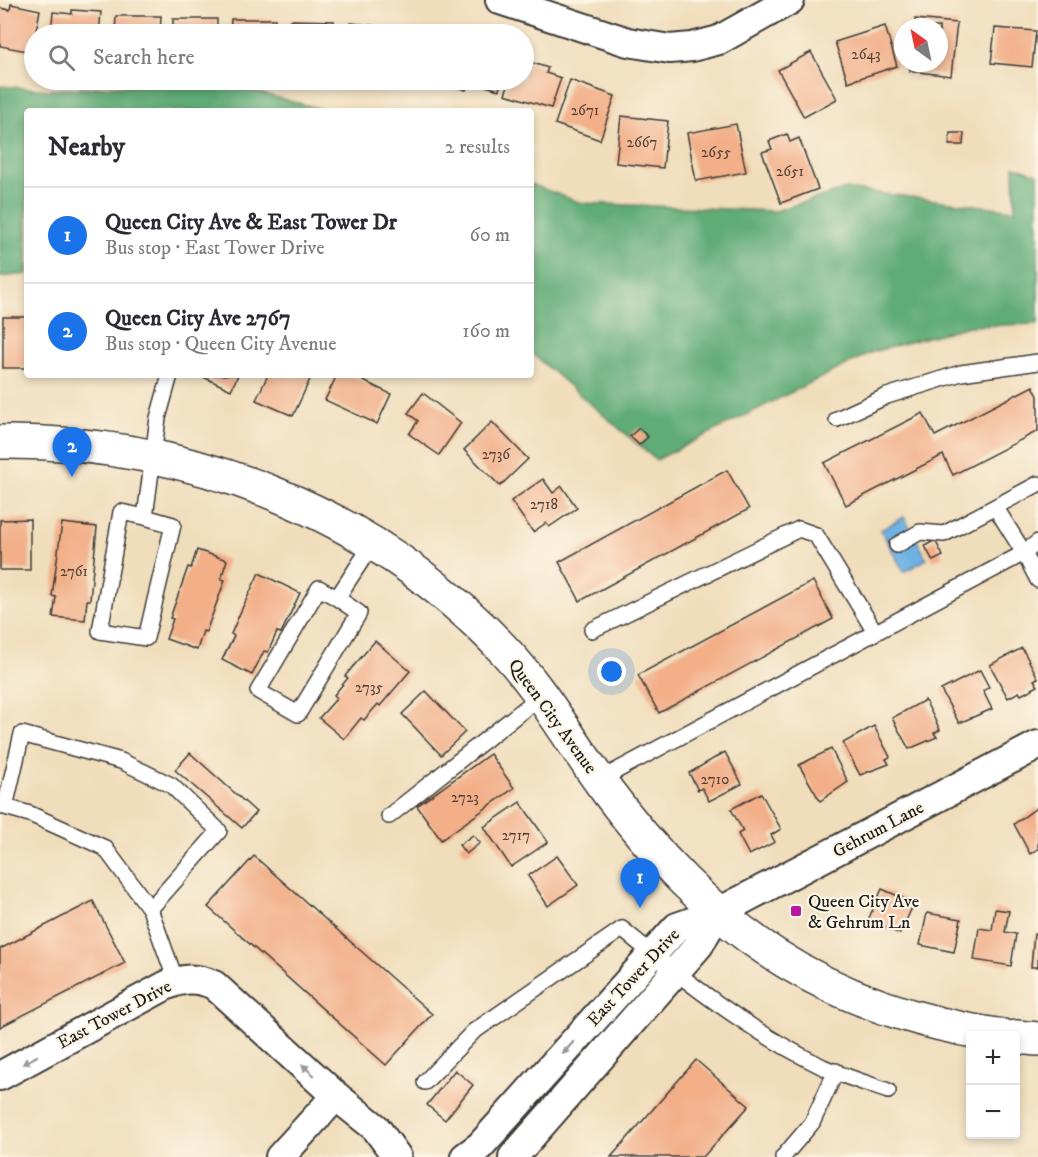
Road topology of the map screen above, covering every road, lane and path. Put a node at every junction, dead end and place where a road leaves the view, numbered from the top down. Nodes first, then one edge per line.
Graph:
1 (500, 0) edge
2 (790, 0) edge
3 (1038, 362) edge
4 (169, 378) edge
5 (837, 419) dead end
6 (0, 442) edge
7 (154, 456) junction
8 (1038, 484) edge
9 (996, 508) junction
10 (145, 518) junction
11 (1038, 542) edge
12 (373, 543) junction
13 (897, 545) dead end
14 (1024, 553) junction
15 (1038, 580) edge
16 (336, 598) junction
17 (592, 630) dead end
18 (875, 632) junction
19 (542, 695) junction
20 (1038, 745) edge
21 (599, 780) junction
22 (389, 816) dead end
23 (150, 909) junction
24 (717, 913) junction
25 (652, 954) junction
26 (674, 973) junction
27 (176, 981) junction
28 (617, 993) junction
29 (639, 1013) junction
30 (984, 1031) edge
31 (1020, 1037) edge
32 (1038, 1039) edge
33 (836, 1071) junction
34 (0, 1076) edge
35 (424, 1082) dead end
36 (888, 1091) dead end
37 (336, 1096) junction
38 (280, 1157) edge
39 (397, 1157) edge
40 (465, 1157) edge
41 (513, 1157) edge
42 (783, 1157) edge

1 - 2 street
3 - 5 lane
4 - 7 lane
6 - 7 main road, Queen City Avenue
7 - 10 lane
7 - 12 main road, Queen City Avenue
8 - 9 lane
9 - 13 lane
9 - 14 lane
10 - 10 lane
11 - 14 lane
12 - 16 lane
12 - 19 main road, Queen City Avenue
14 - 15 lane
14 - 18 lane
16 - 16 lane
17 - 18 lane
18 - 21 lane
19 - 21 main road, Queen City Avenue
19 - 22 lane
20 - 24 street, Gehrum Lane
21 - 24 main road, Queen City Avenue
23 - 23 lane
23 - 27 lane
24 - 25 street, East Tower Drive
24 - 26 street, East Tower Drive
24 - 30 main road, Queen City Avenue
25 - 26 lane
25 - 28 street, East Tower Drive
25 - 35 lane
26 - 29 street, East Tower Drive
26 - 33 lane
27 -> 34 street, East Tower Drive
37 -> 27 street, East Tower Drive
28 - 29 lane
28 -> 40 street, East Tower Drive
29 - 41 street, East Tower Drive
31 - 32 main road
33 - 36 lane
33 - 42 lane
37 - 38 street
37 - 39 street, East Tower Drive

